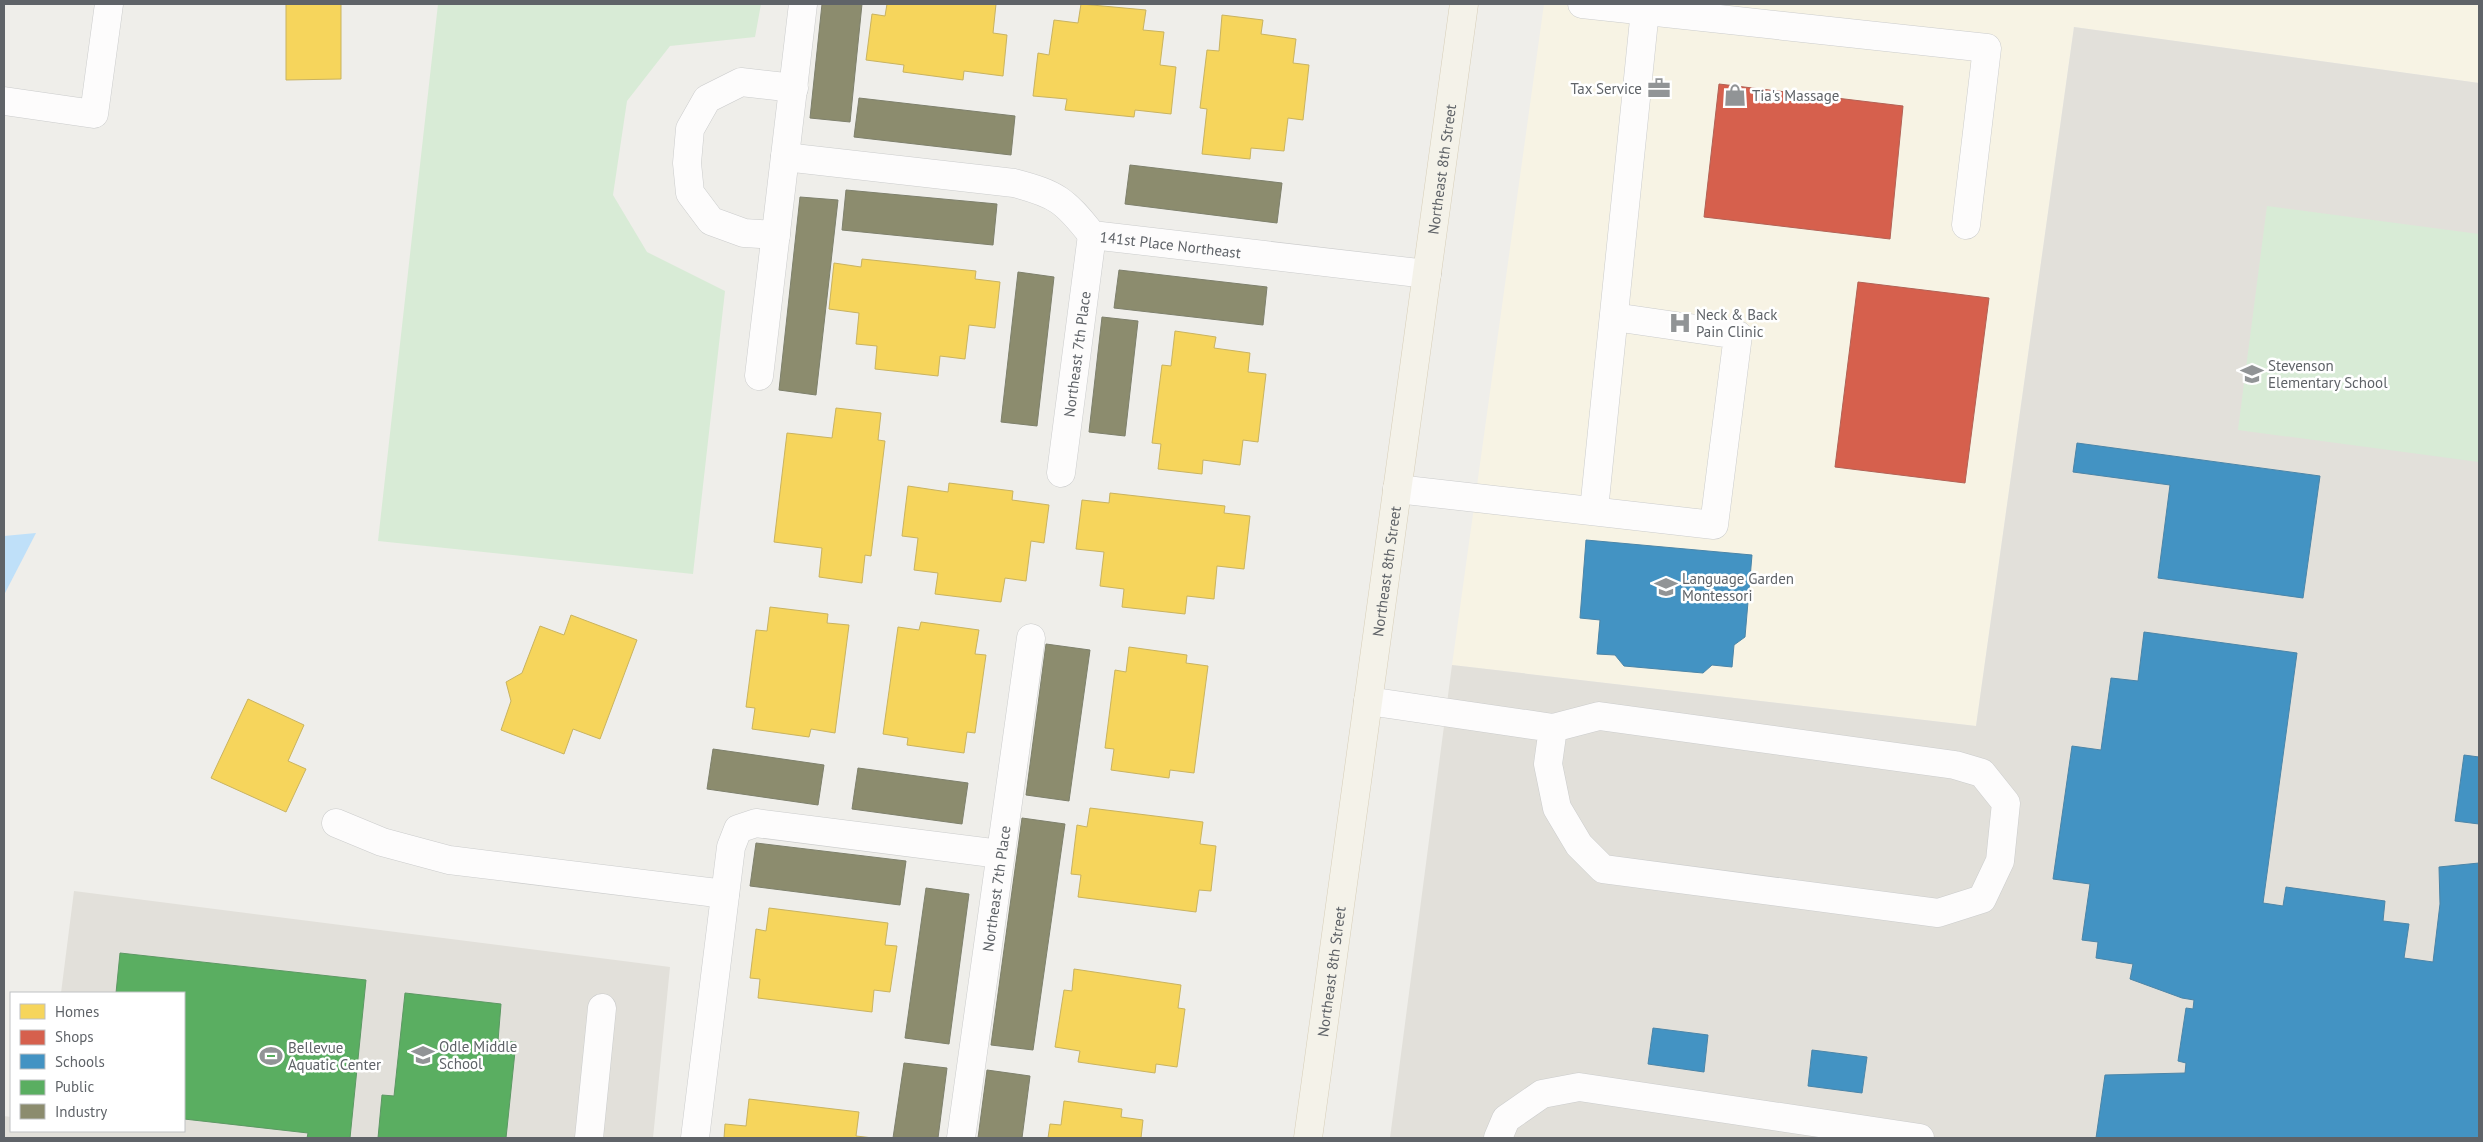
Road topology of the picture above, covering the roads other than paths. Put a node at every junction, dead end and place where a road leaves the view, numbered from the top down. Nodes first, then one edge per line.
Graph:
1 (109, 4) edge
2 (803, 4) edge
3 (1464, 4) edge
4 (1582, 4) edge
5 (1645, 10) junction
6 (794, 88) junction
7 (4, 101) edge
8 (785, 157) junction
9 (1966, 225) dead end
10 (776, 235) junction
11 (1092, 235) junction
12 (1427, 274) junction
13 (1614, 317) junction
14 (759, 376) dead end
15 (1061, 473) dead end
16 (1397, 489) junction
17 (1594, 510) junction
18 (1030, 638) dead end
19 (1368, 701) junction
20 (1553, 728) junction
21 (336, 823) dead end
22 (1000, 854) junction
23 (726, 894) junction
24 (602, 1008) dead end
25 (589, 1138) edge
26 (695, 1138) edge
27 (961, 1138) edge
28 (1308, 1138) edge
29 (1498, 1138) edge
30 (1920, 1138) edge

1 - 7 street
2 - 6 street
3 - 12 main road, Northeast 8th Street
4 - 5 street
5 - 9 street
5 - 13 street
6 - 8 street
6 - 10 street
8 - 10 street
8 - 11 street, 141st Place Northeast
10 - 14 street
11 - 12 street, 141st Place Northeast
11 - 15 street, Northeast 7th Place
12 - 16 main road, Northeast 8th Street
13 - 17 street
13 - 17 street
16 - 17 street
16 - 19 main road, Northeast 8th Street
18 - 22 street, Northeast 7th Place
19 - 20 street
19 - 28 main road, Northeast 8th Street
20 - 20 street
21 - 23 street
22 - 23 street
22 - 27 street, Northeast 7th Place
23 - 26 street
24 - 25 street
29 - 30 street

